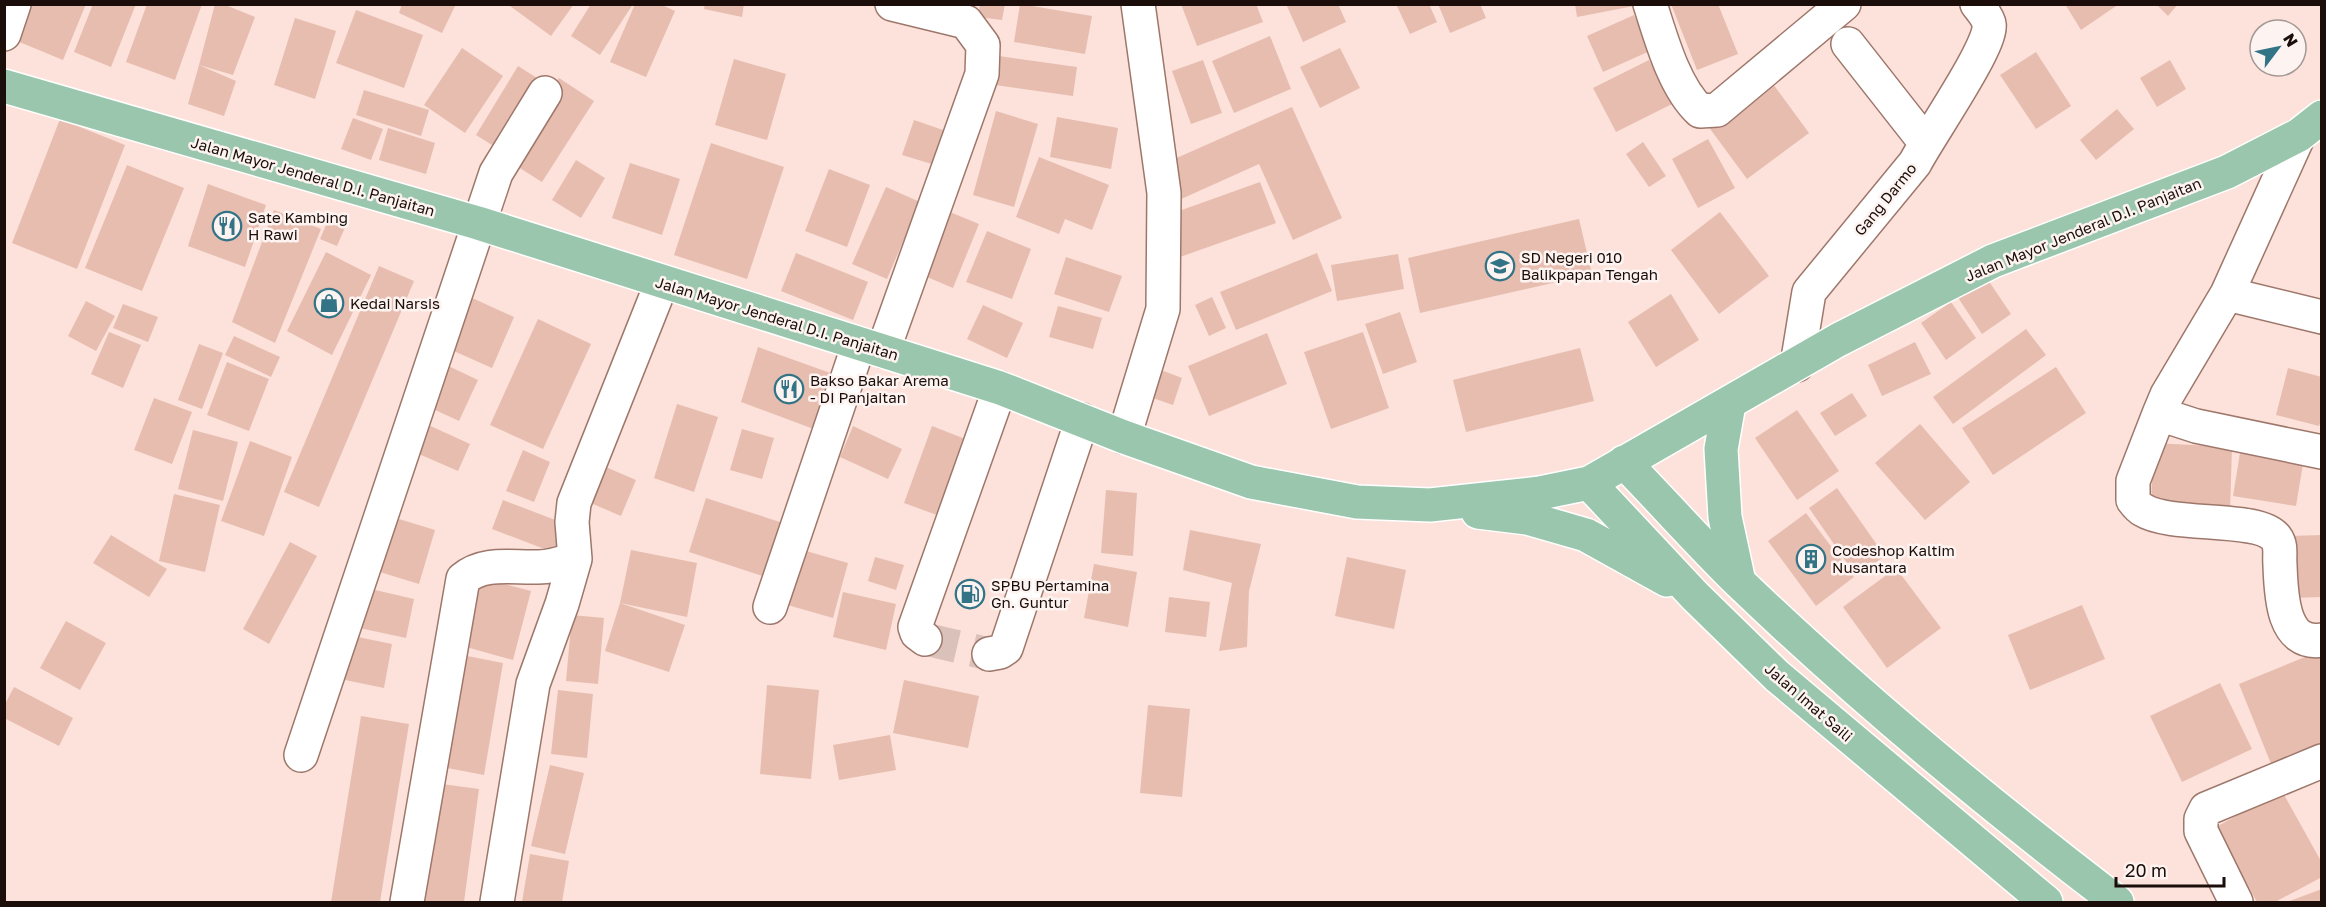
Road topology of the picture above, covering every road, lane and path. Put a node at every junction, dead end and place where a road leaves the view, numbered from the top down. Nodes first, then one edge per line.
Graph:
1 (14, 4) edge
2 (892, 4) edge
3 (1138, 4) edge
4 (1650, 4) edge
5 (1844, 4) edge
6 (1977, 4) edge
7 (4, 34) edge
8 (1848, 44) dead end
9 (4, 86) edge
10 (544, 93) dead end
11 (2311, 126) edge
12 (1925, 142) junction
13 (478, 223) junction
14 (662, 282) junction
15 (2227, 294) junction
16 (2322, 317) edge
17 (871, 347) junction
18 (1797, 364) junction
19 (1000, 388) junction
20 (1729, 404) junction
21 (2159, 414) junction
22 (1082, 420) junction
23 (1124, 437) junction
24 (2322, 452) edge
25 (1624, 462) junction
26 (1589, 483) junction
27 (1430, 505) junction
28 (575, 559) junction
29 (1739, 582) junction
30 (1695, 596) junction
31 (770, 607) dead end
32 (925, 639) dead end
33 (2322, 640) edge
34 (989, 654) dead end
35 (301, 755) dead end
36 (2322, 761) edge
37 (407, 903) edge
38 (497, 903) edge
39 (2046, 903) edge
40 (2116, 903) edge
41 (2236, 903) edge

1 - 7 street
2 - 17 street
3 - 23 street
4 - 5 street
6 - 12 street, Gang Darmo
8 - 12 street
9 - 13 main road, Jalan Mayor Jenderal D.I. Panjaitan
10 - 13 street
11 - 15 street
11 - 18 main road, Jalan Mayor Jenderal D.I. Panjaitan
12 - 18 street, Gang Darmo
13 - 14 main road, Jalan Mayor Jenderal D.I. Panjaitan
13 - 35 street
14 - 17 main road, Jalan Mayor Jenderal D.I. Panjaitan
14 - 28 street
15 - 16 street
15 - 21 street
17 - 19 main road, Jalan Mayor Jenderal D.I. Panjaitan
17 - 31 street
18 - 20 main road, Jalan Mayor Jenderal D.I. Panjaitan
19 - 22 main road, Jalan Mayor Jenderal D.I. Panjaitan
19 - 32 street
20 - 25 main road, Jalan Mayor Jenderal D.I. Panjaitan
20 - 29 main road
21 - 24 street
21 - 33 street
22 - 23 main road, Jalan Mayor Jenderal D.I. Panjaitan
22 - 34 street
23 - 27 main road, Jalan Mayor Jenderal D.I. Panjaitan
25 - 26 main road, Jalan Mayor Jenderal D.I. Panjaitan
25 - 29 main road
26 - 27 main road, Jalan Mayor Jenderal D.I. Panjaitan
26 - 30 main road, Jalan Imat Saili
27 - 30 main road
28 - 37 street
28 - 38 street
29 - 40 main road
30 - 39 main road, Jalan Imat Saili
36 - 41 street

